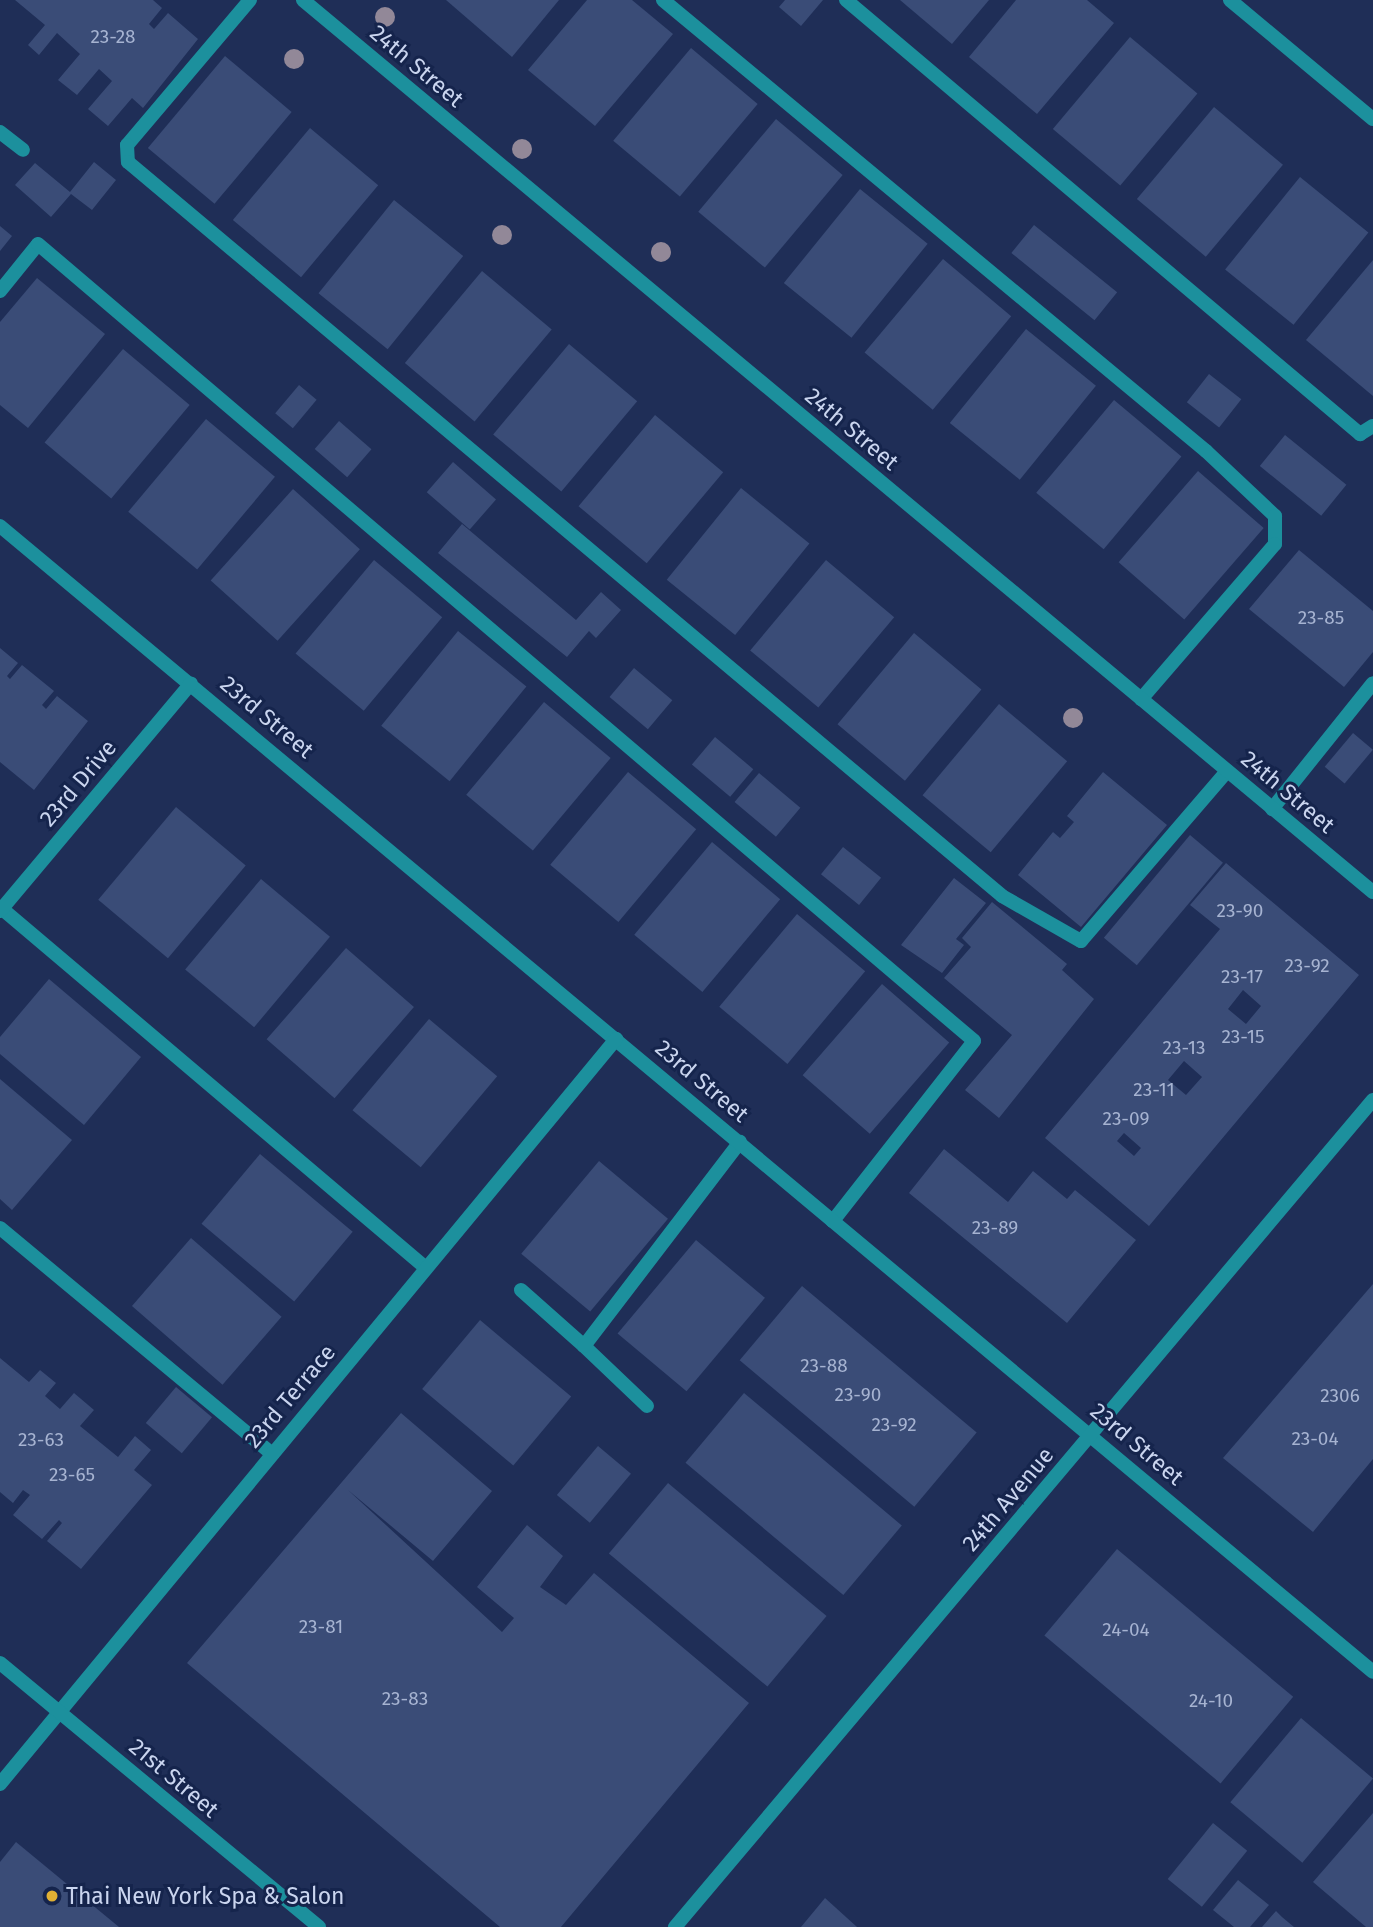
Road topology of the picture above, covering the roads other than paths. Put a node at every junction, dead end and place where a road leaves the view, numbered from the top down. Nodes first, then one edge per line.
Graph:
1 (250, 0) edge
2 (303, 0) edge
3 (663, 0) edge
4 (846, 0) edge
5 (1230, 0) edge
6 (1373, 119) edge
7 (0, 132) edge
8 (23, 150) dead end
9 (0, 291) edge
10 (1373, 426) edge
11 (0, 526) edge
12 (191, 683) junction
13 (1373, 683) edge
14 (1141, 699) junction
15 (1227, 771) junction
16 (1272, 809) junction
17 (1373, 892) edge
18 (1, 909) edge
19 (616, 1039) junction
20 (1373, 1100) edge
21 (740, 1142) junction
22 (833, 1221) junction
23 (0, 1228) edge
24 (426, 1268) junction
25 (521, 1290) dead end
26 (584, 1346) junction
27 (647, 1406) dead end
28 (1091, 1436) junction
29 (272, 1454) junction
30 (0, 1663) edge
31 (1373, 1672) edge
32 (59, 1712) junction
33 (0, 1784) edge
34 (319, 1927) edge
35 (676, 1927) edge

1 - 15 street
2 - 14 street, 24th Street
3 - 14 street
4 - 10 street
5 - 6 street
7 - 8 street
9 - 22 street
11 - 12 street, 23rd Street
12 - 18 street, 23rd Drive
12 - 19 street, 23rd Street
13 - 16 street
14 - 15 street, 24th Street
15 - 16 street, 24th Street
16 - 17 street, 24th Street
18 - 24 street
19 - 21 street, 23rd Street
19 - 24 street, 23rd Terrace
20 - 28 street, 24th Avenue
21 - 22 street, 23rd Street
21 - 26 street
22 - 28 street, 23rd Street
23 - 29 street
24 - 29 street, 23rd Terrace
25 - 26 street
26 - 27 street
28 - 31 street, 23rd Street
28 - 35 street, 24th Avenue
29 - 32 street, 23rd Terrace
30 - 32 street, 21st Street
32 - 33 street, 23rd Terrace
32 - 34 street, 21st Street

